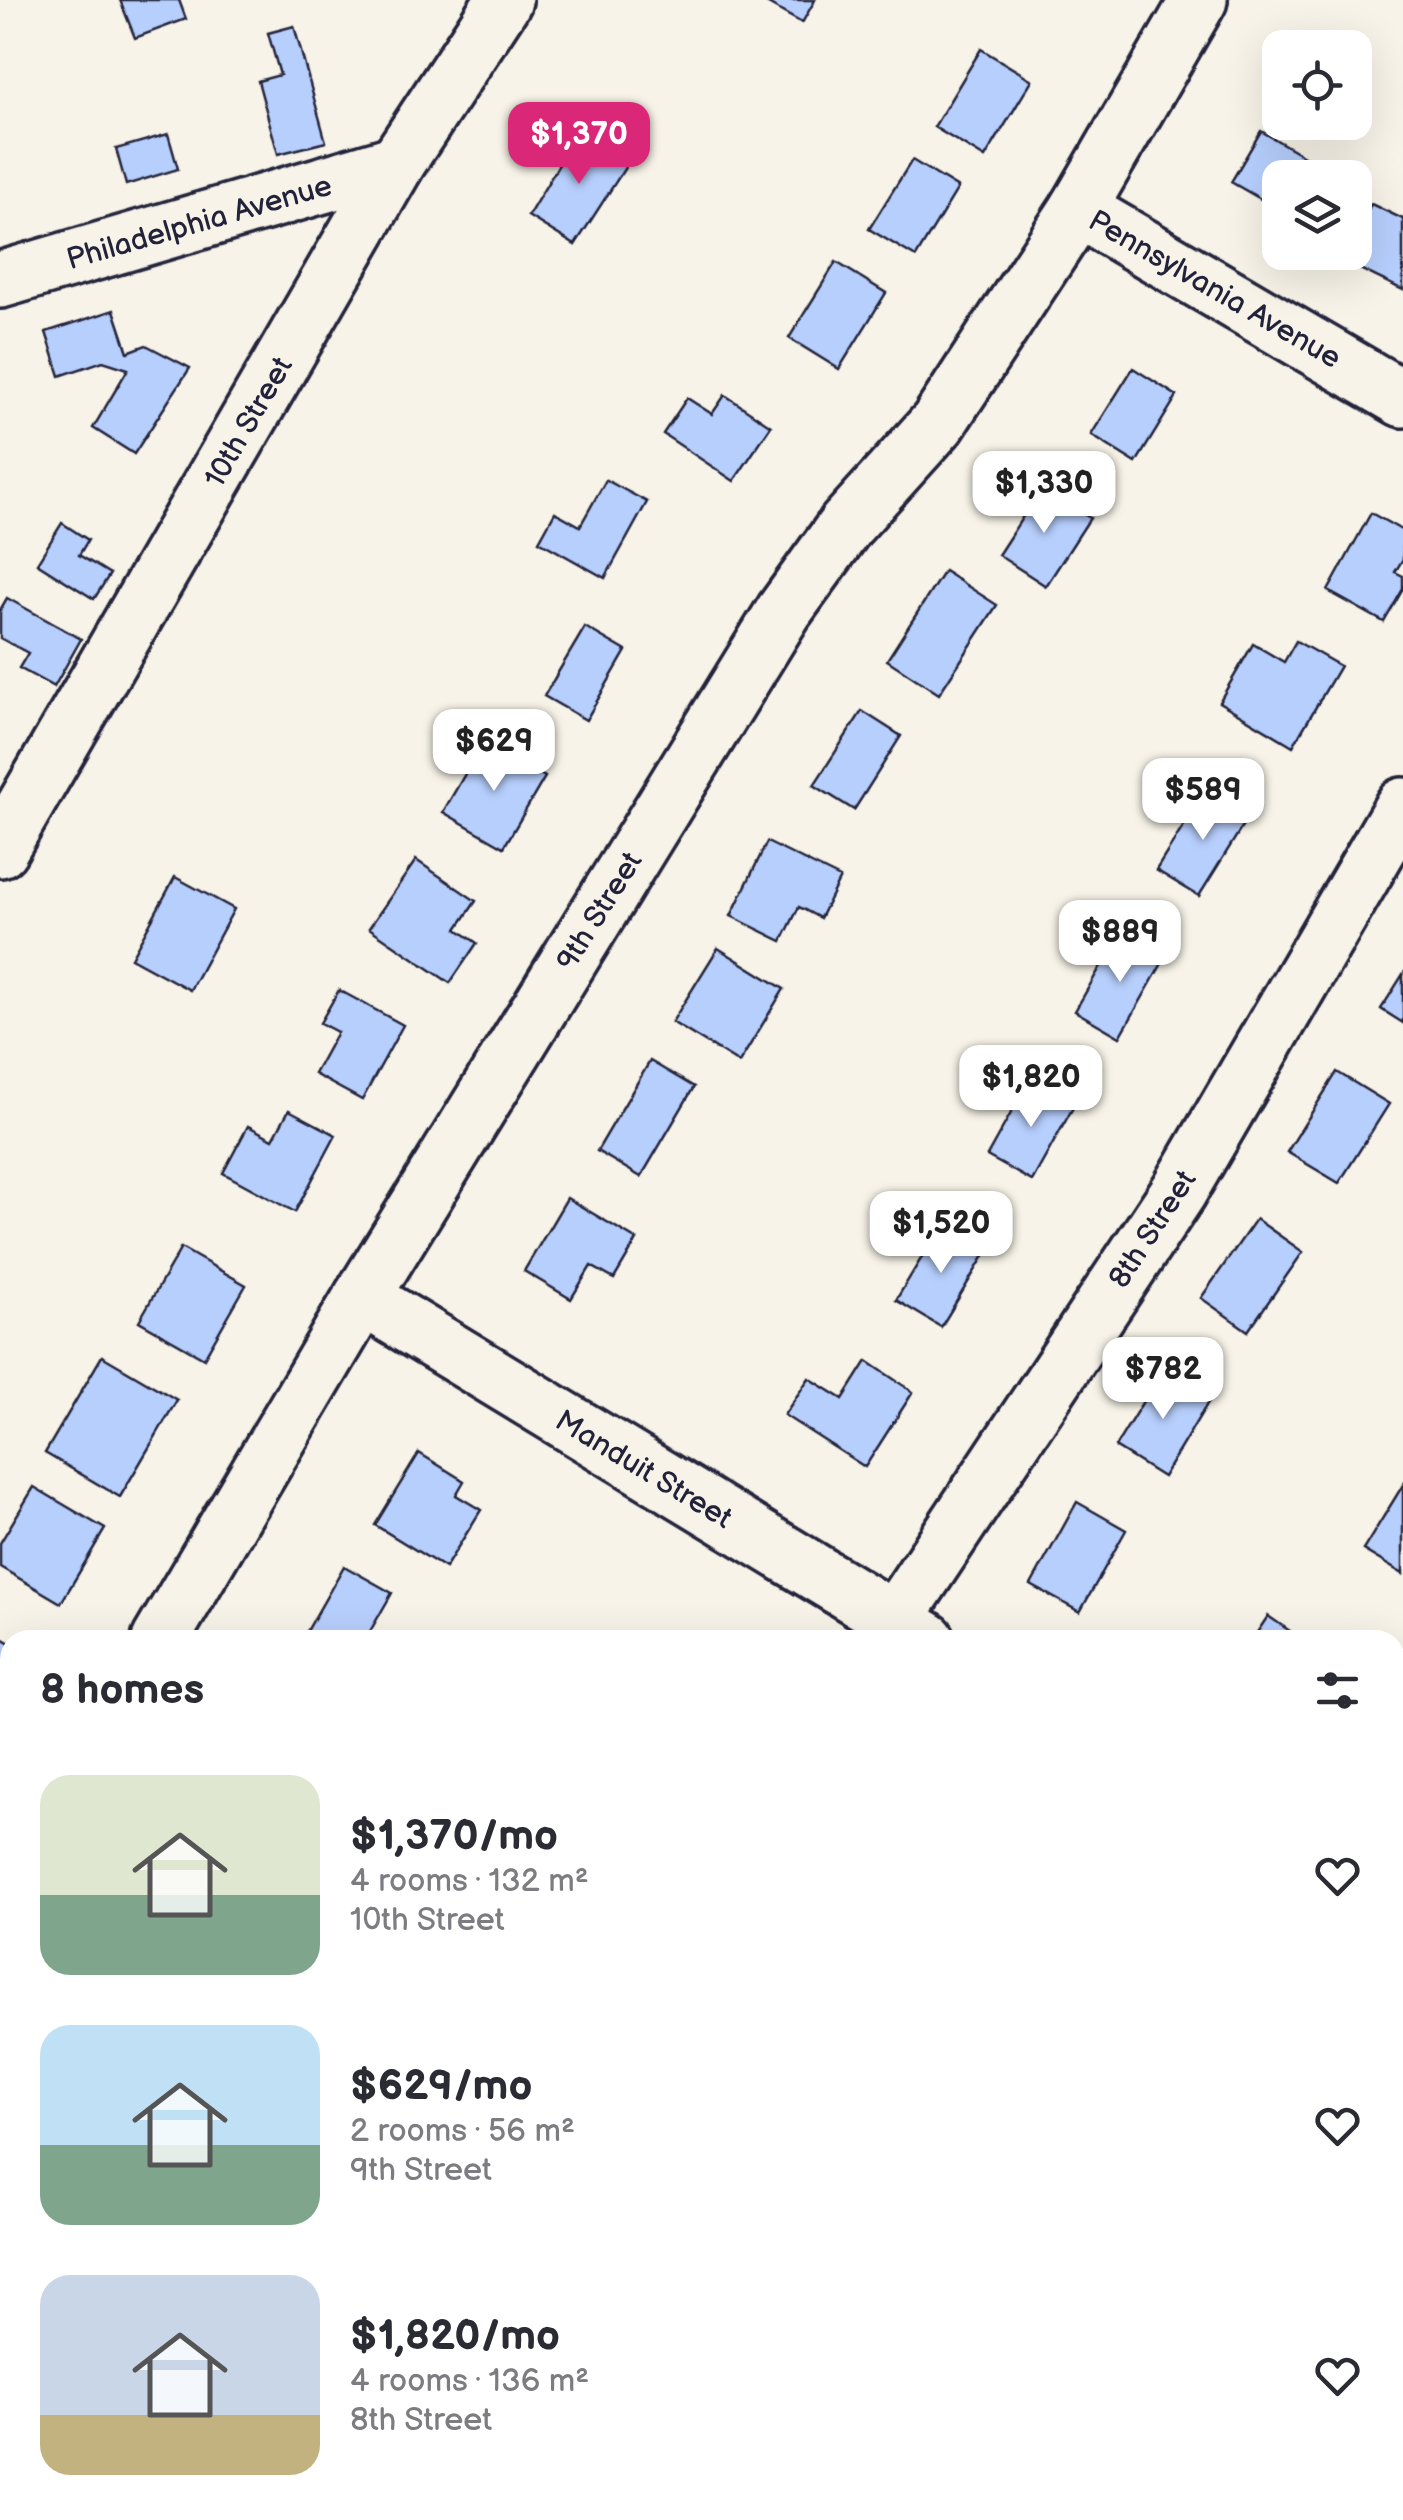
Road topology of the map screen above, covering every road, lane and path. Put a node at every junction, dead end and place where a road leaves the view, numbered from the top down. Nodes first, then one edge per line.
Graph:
1 (504, 0) edge
2 (1199, 0) edge
3 (397, 164) junction
4 (1078, 209) junction
5 (0, 280) edge
6 (1403, 399) edge
7 (14, 793) edge
8 (1403, 806) edge
9 (0, 849) edge
10 (362, 1297) junction
11 (166, 1630) edge
12 (896, 1630) edge
13 (903, 1630) edge

1 - 3 street, 10th Street
2 - 4 street, 9th Street
3 - 5 street, Philadelphia Avenue
3 - 7 street, 10th Street
4 - 6 street, Pennsylvania Avenue
4 - 10 street, 9th Street
7 - 9 street, 10th Street
8 - 13 street, 8th Street
10 - 11 street, 9th Street
10 - 12 street, Manduit Street

